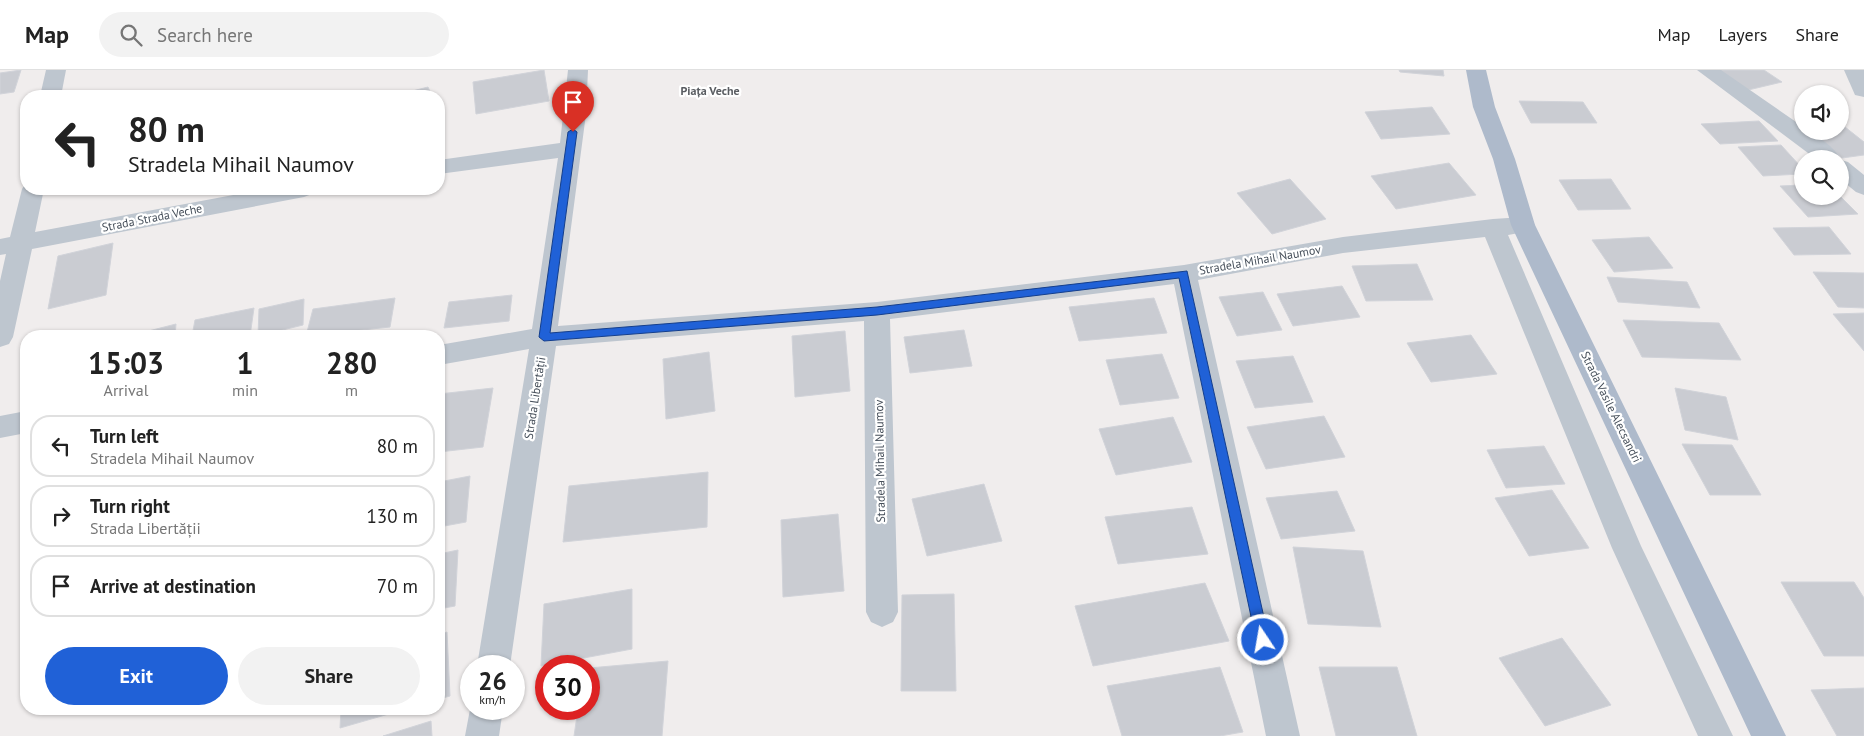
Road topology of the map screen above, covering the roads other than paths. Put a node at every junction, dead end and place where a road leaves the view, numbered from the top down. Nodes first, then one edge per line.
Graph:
1 (56, 70) edge
2 (578, 70) edge
3 (1476, 70) edge
4 (1707, 70) edge
5 (1854, 70) edge
6 (52, 90) edge
7 (1862, 91) dead end
8 (570, 149) junction
9 (1819, 150) edge
10 (445, 166) edge
11 (1849, 174) edge
12 (1864, 187) edge
13 (31, 195) edge
14 (272, 195) edge
15 (1523, 225) junction
16 (1493, 227) junction
17 (10, 245) edge
18 (1184, 274) junction
19 (877, 311) junction
20 (0, 337) edge
21 (544, 337) junction
22 (445, 354) edge
23 (20, 423) edge
24 (0, 426) edge
25 (882, 612) dead end
26 (495, 655) edge
27 (484, 720) edge
28 (482, 736) edge
29 (1284, 736) edge
30 (1716, 736) edge
31 (1769, 736) edge

1 - 6 street
2 - 8 street, Strada Libertății
3 - 15 main road, Strada Vasile Alecsandri
4 - 9 street
5 - 7 street
8 - 10 street
8 - 21 street, Strada Libertății
11 - 12 street
13 - 17 street
14 - 17 street, Strada Strada Veche
15 - 16 street, Stradela Mihail Naumov
15 - 31 main road, Strada Vasile Alecsandri
16 - 18 street, Stradela Mihail Naumov
16 - 30 street
17 - 20 street
18 - 19 street, Stradela Mihail Naumov
18 - 29 street
19 - 21 street, Stradela Mihail Naumov
19 - 25 street, Stradela Mihail Naumov
21 - 22 street, Stradela Mihail Naumov
21 - 26 street, Strada Libertății
23 - 24 street
27 - 28 street

